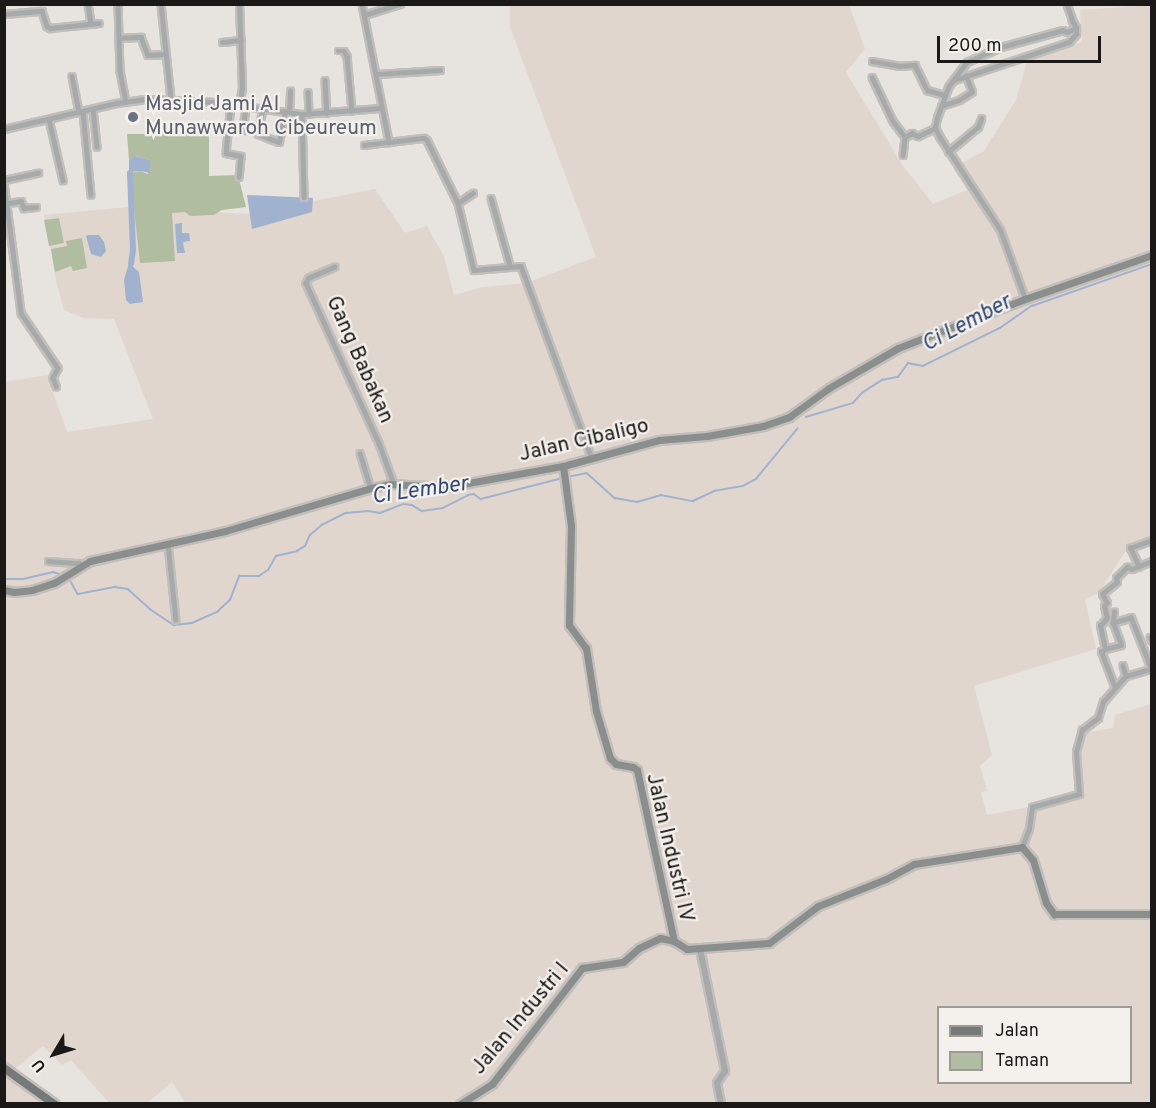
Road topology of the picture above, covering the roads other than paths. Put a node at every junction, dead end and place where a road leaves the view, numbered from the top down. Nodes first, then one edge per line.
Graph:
1 (88, 4) edge
2 (118, 4) edge
3 (161, 4) edge
4 (239, 4) edge
5 (362, 4) edge
6 (400, 4) edge
7 (1067, 4) edge
8 (42, 8) edge
9 (4, 14) edge
10 (364, 15) junction
11 (99, 23) dead end
12 (91, 24) junction
13 (1074, 24) junction
14 (119, 38) junction
15 (241, 40) junction
16 (222, 42) dead end
17 (338, 51) dead end
18 (166, 54) junction
19 (872, 61) dead end
20 (964, 66) junction
21 (440, 70) dead end
22 (377, 74) junction
23 (969, 75) junction
24 (72, 76) dead end
25 (872, 77) dead end
26 (325, 80) dead end
27 (952, 82) junction
28 (290, 91) dead end
29 (308, 92) dead end
30 (944, 95) junction
31 (171, 99) junction
32 (126, 101) junction
33 (231, 104) junction
34 (238, 105) junction
35 (246, 106) junction
36 (941, 106) junction
37 (380, 108) junction
38 (93, 109) junction
39 (263, 109) junction
40 (352, 111) junction
41 (81, 112) junction
42 (287, 112) junction
43 (327, 113) junction
44 (302, 114) junction
45 (309, 114) junction
46 (49, 119) junction
47 (981, 119) dead end
48 (935, 128) junction
49 (4, 129) edge
50 (242, 131) dead end
51 (904, 137) junction
52 (389, 142) junction
53 (364, 145) dead end
54 (97, 147) dead end
55 (948, 152) junction
56 (903, 155) dead end
57 (38, 173) dead end
58 (239, 177) dead end
59 (63, 180) dead end
60 (4, 182) edge
61 (473, 194) dead end
62 (91, 195) dead end
63 (304, 197) dead end
64 (491, 198) dead end
65 (9, 203) junction
66 (458, 204) junction
67 (36, 207) dead end
68 (1152, 255) edge
69 (510, 265) junction
70 (335, 267) dead end
71 (1025, 299) junction
72 (56, 386) dead end
73 (360, 453) dead end
74 (592, 459) junction
75 (563, 466) junction
76 (394, 484) junction
77 (370, 488) junction
78 (1152, 540) edge
79 (168, 544) junction
80 (48, 561) dead end
81 (1152, 561) edge
82 (81, 565) junction
83 (1140, 568) junction
84 (4, 590) edge
85 (1114, 612) dead end
86 (176, 620) dead end
87 (1113, 623) junction
88 (1105, 649) junction
89 (1150, 658) edge
90 (1123, 665) dead end
91 (1126, 676) junction
92 (1115, 688) junction
93 (1022, 847) junction
94 (1152, 914) edge
95 (674, 941) junction
96 (700, 949) junction
97 (4, 1068) edge
98 (54, 1104) edge
99 (460, 1104) edge
100 (721, 1104) edge

1 - 12 street
2 - 14 street
3 - 18 street
4 - 15 street
5 - 10 street
6 - 10 street
7 - 13 street
8 - 9 street
8 - 12 street
10 - 22 street
11 - 12 street
13 - 20 street
13 - 23 street
14 - 18 street
14 - 32 street
15 - 16 street
15 - 34 street
17 - 40 street
18 - 31 street
19 - 30 street
20 - 23 street
20 - 27 street
21 - 22 street
22 - 37 street
23 - 27 street
23 - 36 street
24 - 41 street
25 - 51 street
26 - 43 street
27 - 30 street
28 - 42 street
29 - 45 street
30 - 36 street
31 - 32 street
31 - 33 street
32 - 38 street
33 - 34 street
33 - 58 street
34 - 35 street
35 - 39 street
35 - 50 street
36 - 48 street
37 - 40 street
37 - 52 street
38 - 41 street
38 - 54 street
39 - 42 street
39 - 42 street
40 - 43 street
41 - 46 street
41 - 62 street
42 - 44 street
43 - 45 street
44 - 45 street
44 - 63 street
46 - 49 street
46 - 59 street
47 - 55 street
48 - 51 street
48 - 55 street
51 - 56 street
52 - 53 street
52 - 66 street
55 - 71 street
57 - 60 street
60 - 65 street
61 - 66 street
64 - 69 street
65 - 67 street
65 - 72 street
66 - 69 street
68 - 71 main road, Jalan Cibaligo
69 - 74 street
70 - 76 street, Gang Babakan
71 - 74 main road, Jalan Cibaligo
73 - 77 street
74 - 75 main road, Jalan Cibaligo
75 - 76 main road, Jalan Cibaligo
75 - 95 main road, Jalan Industri IV
76 - 77 main road, Jalan Cibaligo
77 - 79 main road, Jalan Cibaligo
78 - 83 street
79 - 82 main road, Jalan Cibaligo
79 - 86 street
80 - 82 street
81 - 83 street
82 - 84 main road, Jalan Cibaligo
83 - 88 street
85 - 87 street
87 - 88 street
87 - 89 street
88 - 92 street
89 - 91 street
90 - 91 street
91 - 92 street
92 - 93 street
93 - 94 main road
93 - 96 main road
95 - 96 main road
95 - 99 main road, Jalan Industri I
96 - 100 street
97 - 98 main road

